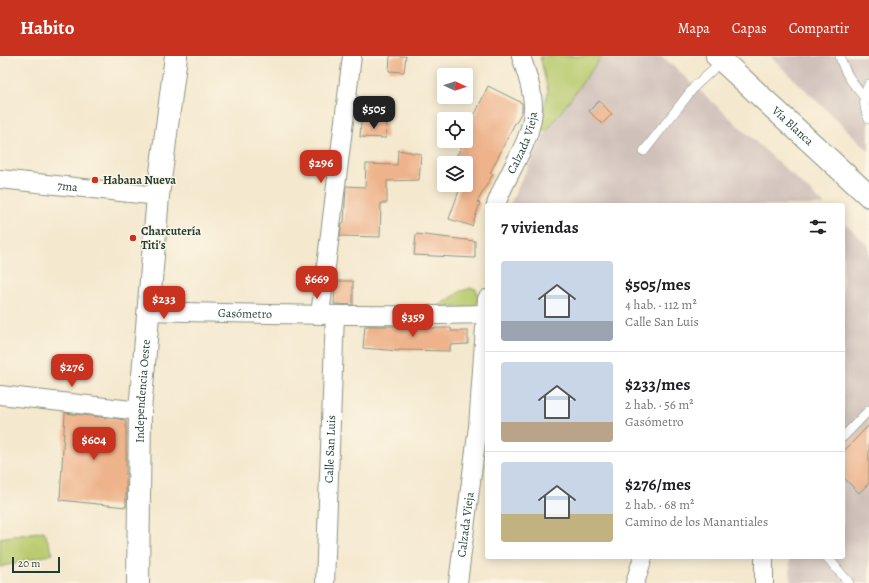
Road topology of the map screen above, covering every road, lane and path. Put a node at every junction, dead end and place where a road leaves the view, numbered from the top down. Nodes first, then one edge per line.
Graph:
1 (176, 56) edge
2 (352, 56) edge
3 (521, 56) edge
4 (840, 56) edge
5 (719, 58) edge
6 (869, 84) edge
7 (865, 98) junction
8 (869, 119) edge
9 (644, 151) dead end
10 (0, 179) edge
11 (158, 196) junction
12 (869, 196) edge
13 (497, 203) edge
14 (147, 311) junction
15 (485, 314) edge
16 (328, 315) junction
17 (485, 328) edge
18 (0, 394) edge
19 (869, 410) edge
20 (140, 411) junction
21 (845, 435) edge
22 (642, 559) edge
23 (764, 559) edge
24 (828, 559) edge
25 (138, 583) edge
26 (325, 583) edge
27 (458, 583) edge
28 (635, 583) edge
29 (764, 583) edge
30 (849, 583) edge

1 - 11 main road, Independencia Oeste
2 - 16 street, Calle San Luis
3 - 13 street, Calzada Vieja
4 - 7 lane
5 - 9 lane
5 - 12 main road, Vía Blanca
6 - 7 lane
7 - 8 lane
10 - 11 street, 7ma
11 - 14 main road, Independencia Oeste
14 - 16 street, Gasómetro
14 - 20 main road, Independencia Oeste
15 - 16 street, Gasómetro
16 - 26 street, Calle San Luis
17 - 27 street, Calzada Vieja
18 - 20 street
19 - 21 lane
20 - 25 main road, Independencia Oeste
22 - 28 street
23 - 29 street
24 - 30 lane

